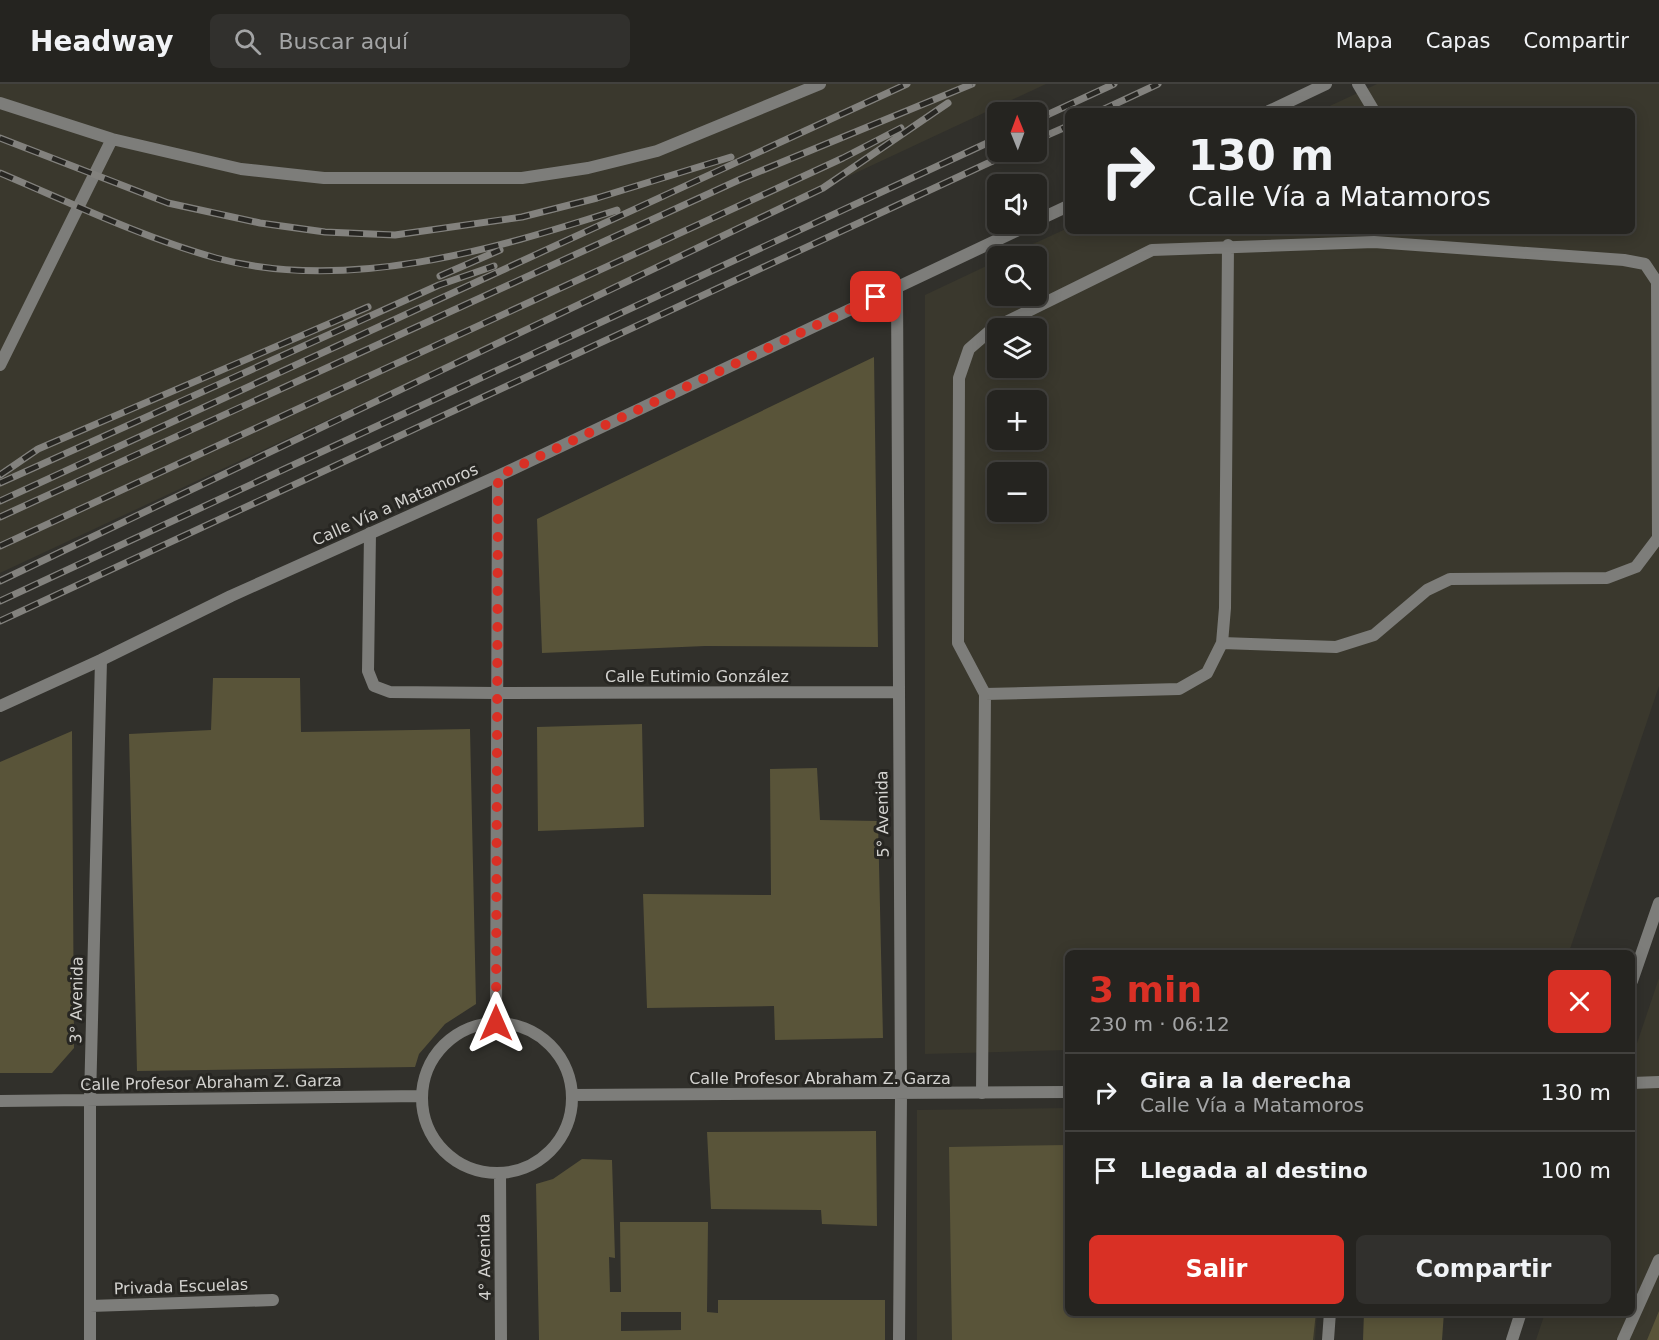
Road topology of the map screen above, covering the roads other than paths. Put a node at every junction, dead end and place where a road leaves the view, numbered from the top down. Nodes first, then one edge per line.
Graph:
1 (820, 84) edge
2 (1326, 84) edge
3 (1358, 84) edge
4 (0, 103) edge
5 (1275, 108) edge
6 (1372, 108) edge
7 (112, 139) junction
8 (1065, 207) edge
9 (1047, 216) edge
10 (1010, 234) edge
11 (1374, 236) edge
12 (1228, 245) junction
13 (897, 287) junction
14 (0, 365) edge
15 (498, 476) junction
16 (370, 533) junction
17 (1222, 643) junction
18 (101, 660) junction
19 (897, 692) junction
20 (496, 693) junction
21 (985, 694) junction
22 (0, 706) edge
23 (1659, 903) edge
24 (1635, 972) edge
25 (496, 1023) junction
26 (1659, 1082) edge
27 (1635, 1083) edge
28 (1065, 1092) edge
29 (982, 1093) junction
30 (901, 1094) junction
31 (572, 1095) junction
32 (422, 1096) junction
33 (90, 1100) junction
34 (0, 1101) edge
35 (500, 1173) junction
36 (1659, 1260) edge
37 (273, 1300) dead end
38 (90, 1306) junction
39 (1635, 1313) edge
40 (1330, 1316) edge
41 (1520, 1316) edge
42 (1634, 1316) edge
43 (90, 1340) edge
44 (501, 1340) edge
45 (899, 1340) edge
46 (1329, 1340) edge
47 (1512, 1340) edge
48 (1623, 1340) edge

1 - 7 street
2 - 5 street
3 - 6 street
4 - 7 street
7 - 14 street
8 - 9 street
10 - 13 street, Calle Vía a Matamoros
11 - 12 street
11 - 17 street
12 - 17 street
12 - 21 street
13 - 15 street, Calle Vía a Matamoros
13 - 19 street, 5° Avenida
15 - 16 street, Calle Vía a Matamoros
15 - 20 street
16 - 18 street, Calle Vía a Matamoros
16 - 20 street, Calle Eutimio González
17 - 21 street
18 - 22 street, Calle Vía a Matamoros
18 - 33 street, 3° Avenida
19 - 20 street, Calle Eutimio González
19 - 30 street, 5° Avenida
20 - 25 street
21 - 29 street
23 - 24 street
25 - 31 street
25 - 32 street
26 - 27 street
28 - 29 street, Calle Profesor Abraham Z. Garza
29 - 30 street, Calle Profesor Abraham Z. Garza
30 - 31 street, Calle Profesor Abraham Z. Garza
30 - 45 street, 5° Avenida
31 - 35 street
32 - 33 street, Calle Profesor Abraham Z. Garza
32 - 35 street
33 - 34 street, Calle Profesor Abraham Z. Garza
33 - 38 street, 3° Avenida
35 - 44 street, 4° Avenida
36 - 39 street
37 - 38 street, Privada Escuelas
38 - 43 street, 3° Avenida
40 - 46 street
41 - 47 street
42 - 48 street

